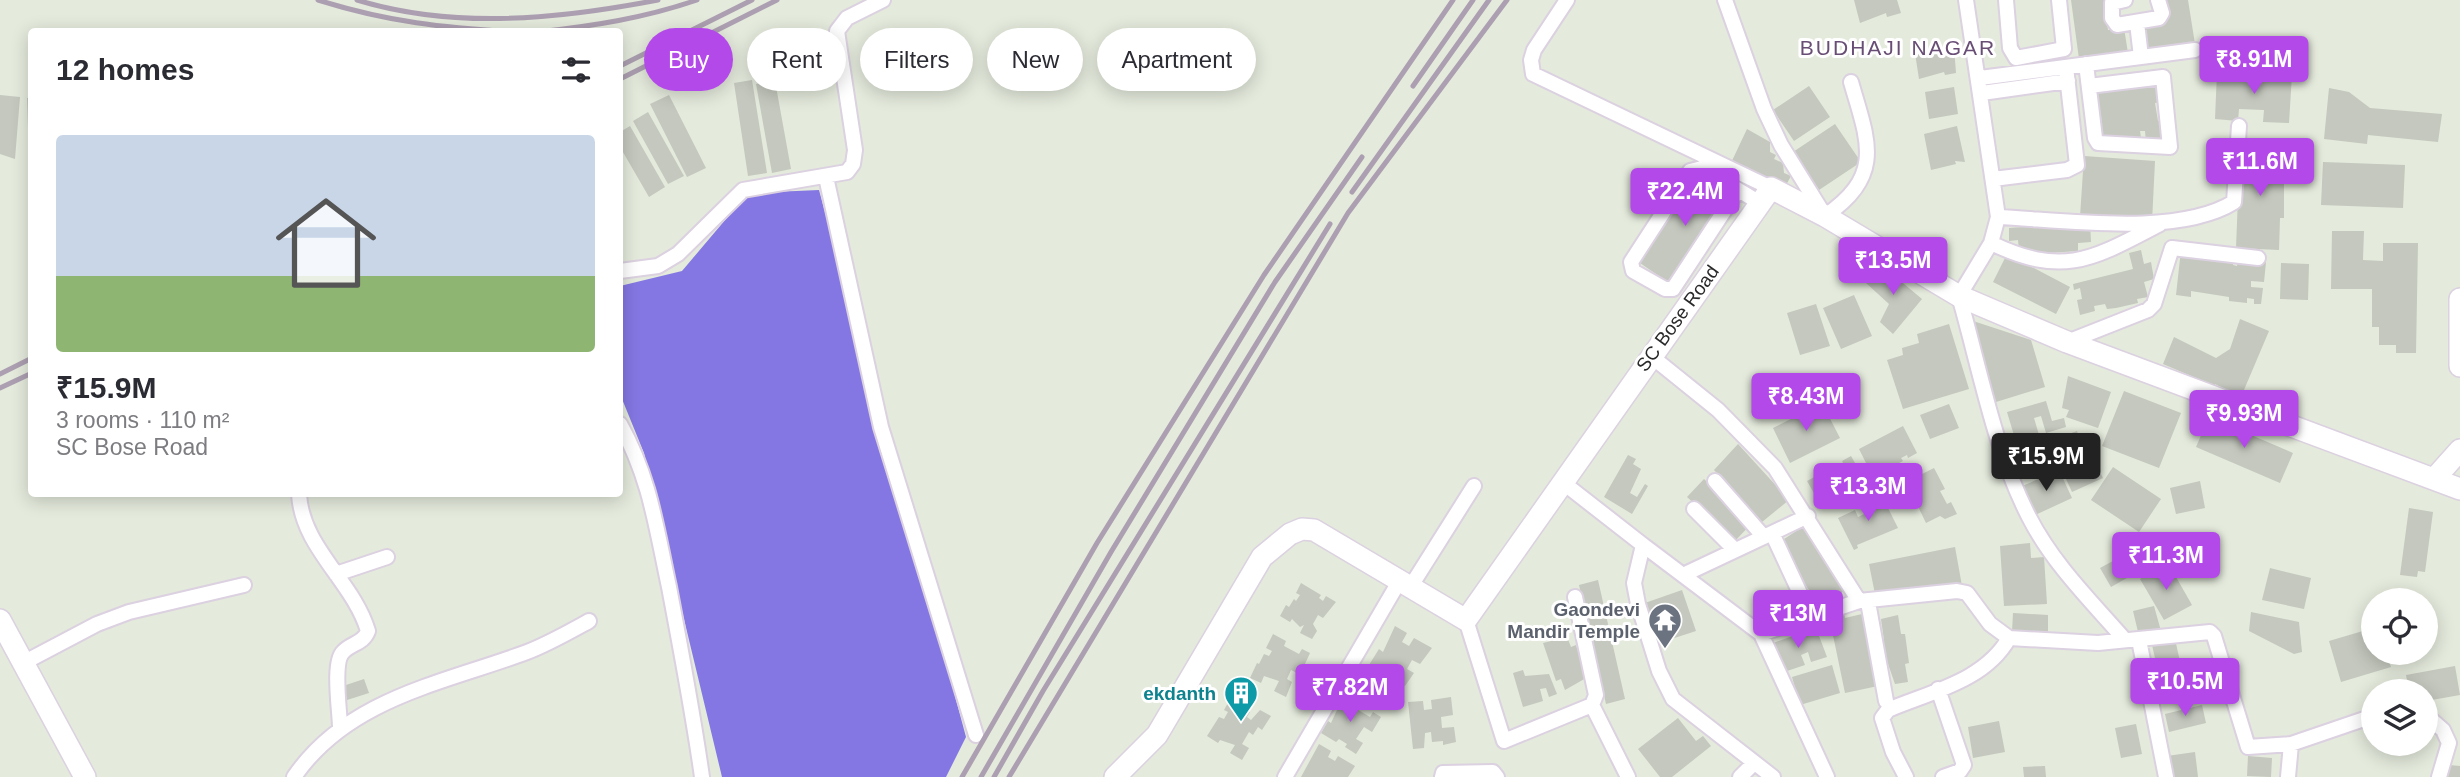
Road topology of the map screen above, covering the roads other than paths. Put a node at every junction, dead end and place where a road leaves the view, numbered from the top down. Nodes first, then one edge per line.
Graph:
1 (883, 0) edge
2 (1567, 0) edge
3 (1725, 0) edge
4 (1966, 0) edge
5 (2006, 0) edge
6 (2059, 0) edge
7 (2125, 0) edge
8 (2158, 0) edge
9 (2137, 23) junction
10 (2195, 50) dead end
11 (2031, 56) junction
12 (2141, 57) junction
13 (2086, 64) junction
14 (2032, 71) junction
15 (2067, 74) junction
16 (1980, 78) junction
17 (1851, 82) dead end
18 (2089, 86) junction
19 (1982, 93) junction
20 (2239, 126) dead end
21 (826, 177) junction
22 (1993, 179) junction
23 (1738, 190) junction
24 (1765, 196) junction
25 (1825, 216) junction
26 (1998, 217) junction
27 (2175, 219) junction
28 (2160, 224) junction
29 (1991, 243) junction
30 (2172, 248) junction
31 (2258, 258) dead end
32 (623, 271) edge
33 (1959, 296) junction
34 (2460, 299) edge
35 (2067, 342) junction
36 (1651, 356) junction
37 (2460, 366) edge
38 (623, 430) edge
39 (2460, 450) edge
40 (2435, 478) junction
41 (1561, 481) junction
42 (1715, 481) dead end
43 (1474, 486) dead end
44 (2460, 489) edge
45 (299, 497) edge
46 (1693, 509) dead end
47 (1808, 516) junction
48 (1768, 535) junction
49 (1643, 545) junction
50 (1735, 551) junction
51 (387, 557) dead end
52 (336, 574) junction
53 (1683, 575) junction
54 (1406, 583) junction
55 (244, 585) dead end
56 (1576, 597) dead end
57 (1863, 602) junction
58 (1811, 617) junction
59 (0, 620) edge
60 (1466, 620) junction
61 (589, 621) dead end
62 (1761, 634) junction
63 (2009, 638) junction
64 (2132, 640) junction
65 (23, 663) junction
66 (1938, 689) junction
67 (1886, 701) dead end
68 (1592, 705) junction
69 (2361, 720) edge
70 (2438, 726) edge
71 (341, 728) junction
72 (976, 735) dead end
73 (2291, 744) junction
74 (2455, 746) edge
75 (1754, 763) junction
76 (85, 777) edge
77 (294, 777) edge
78 (702, 777) edge
79 (1115, 777) edge
80 (1285, 777) edge
81 (1442, 777) edge
82 (1497, 777) edge
83 (1628, 777) edge
84 (1740, 777) edge
85 (1773, 777) edge
86 (1827, 777) edge
87 (1906, 777) edge
88 (1943, 777) edge
89 (2166, 777) edge
90 (2288, 777) edge
91 (2439, 777) edge

1 - 21 street
2 - 24 street
3 - 25 street
4 - 16 street
5 - 11 street
6 - 11 street
7 - 9 street
8 - 9 street
9 - 12 street
10 - 12 street
11 - 14 street
12 - 13 street
13 - 15 street
13 - 18 street
14 - 15 street
14 - 16 street
15 - 19 street
15 - 22 street
16 - 19 street
17 - 25 street
18 - 18 street
19 - 22 street
20 - 27 street
21 - 32 street
21 - 72 street
22 - 26 street
23 - 23 street
23 - 24 street
24 - 25 street
24 - 36 street, SC Bose Road
25 - 33 street
26 - 28 street
26 - 29 street
27 - 28 street
27 - 30 street
28 - 29 street
29 - 33 street
30 - 31 street
30 - 35 street
33 - 35 street
33 - 64 street
34 - 37 street
35 - 40 street
36 - 41 street, SC Bose Road
36 - 47 street
38 - 78 street
39 - 40 street
40 - 44 street
41 - 49 street
41 - 60 street, SC Bose Road
42 - 48 street
43 - 54 street
45 - 52 street
46 - 50 street
47 - 48 street
47 - 57 street
48 - 50 street
48 - 58 street
49 - 53 street
49 - 75 street
50 - 53 street
51 - 52 street
52 - 71 street
53 - 62 street
54 - 60 street
54 - 79 street
54 - 80 street
55 - 65 street
56 - 68 street
57 - 58 street
57 - 63 street
57 - 67 street
58 - 62 street
59 - 65 street
60 - 68 street
61 - 71 street
62 - 86 street
63 - 64 street
63 - 66 street
64 - 73 street
64 - 89 street
65 - 76 street
66 - 87 street
66 - 88 street
68 - 83 street
69 - 73 street
70 - 74 street
71 - 77 street
73 - 90 street
74 - 91 street
75 - 84 street
75 - 85 street
81 - 82 street

